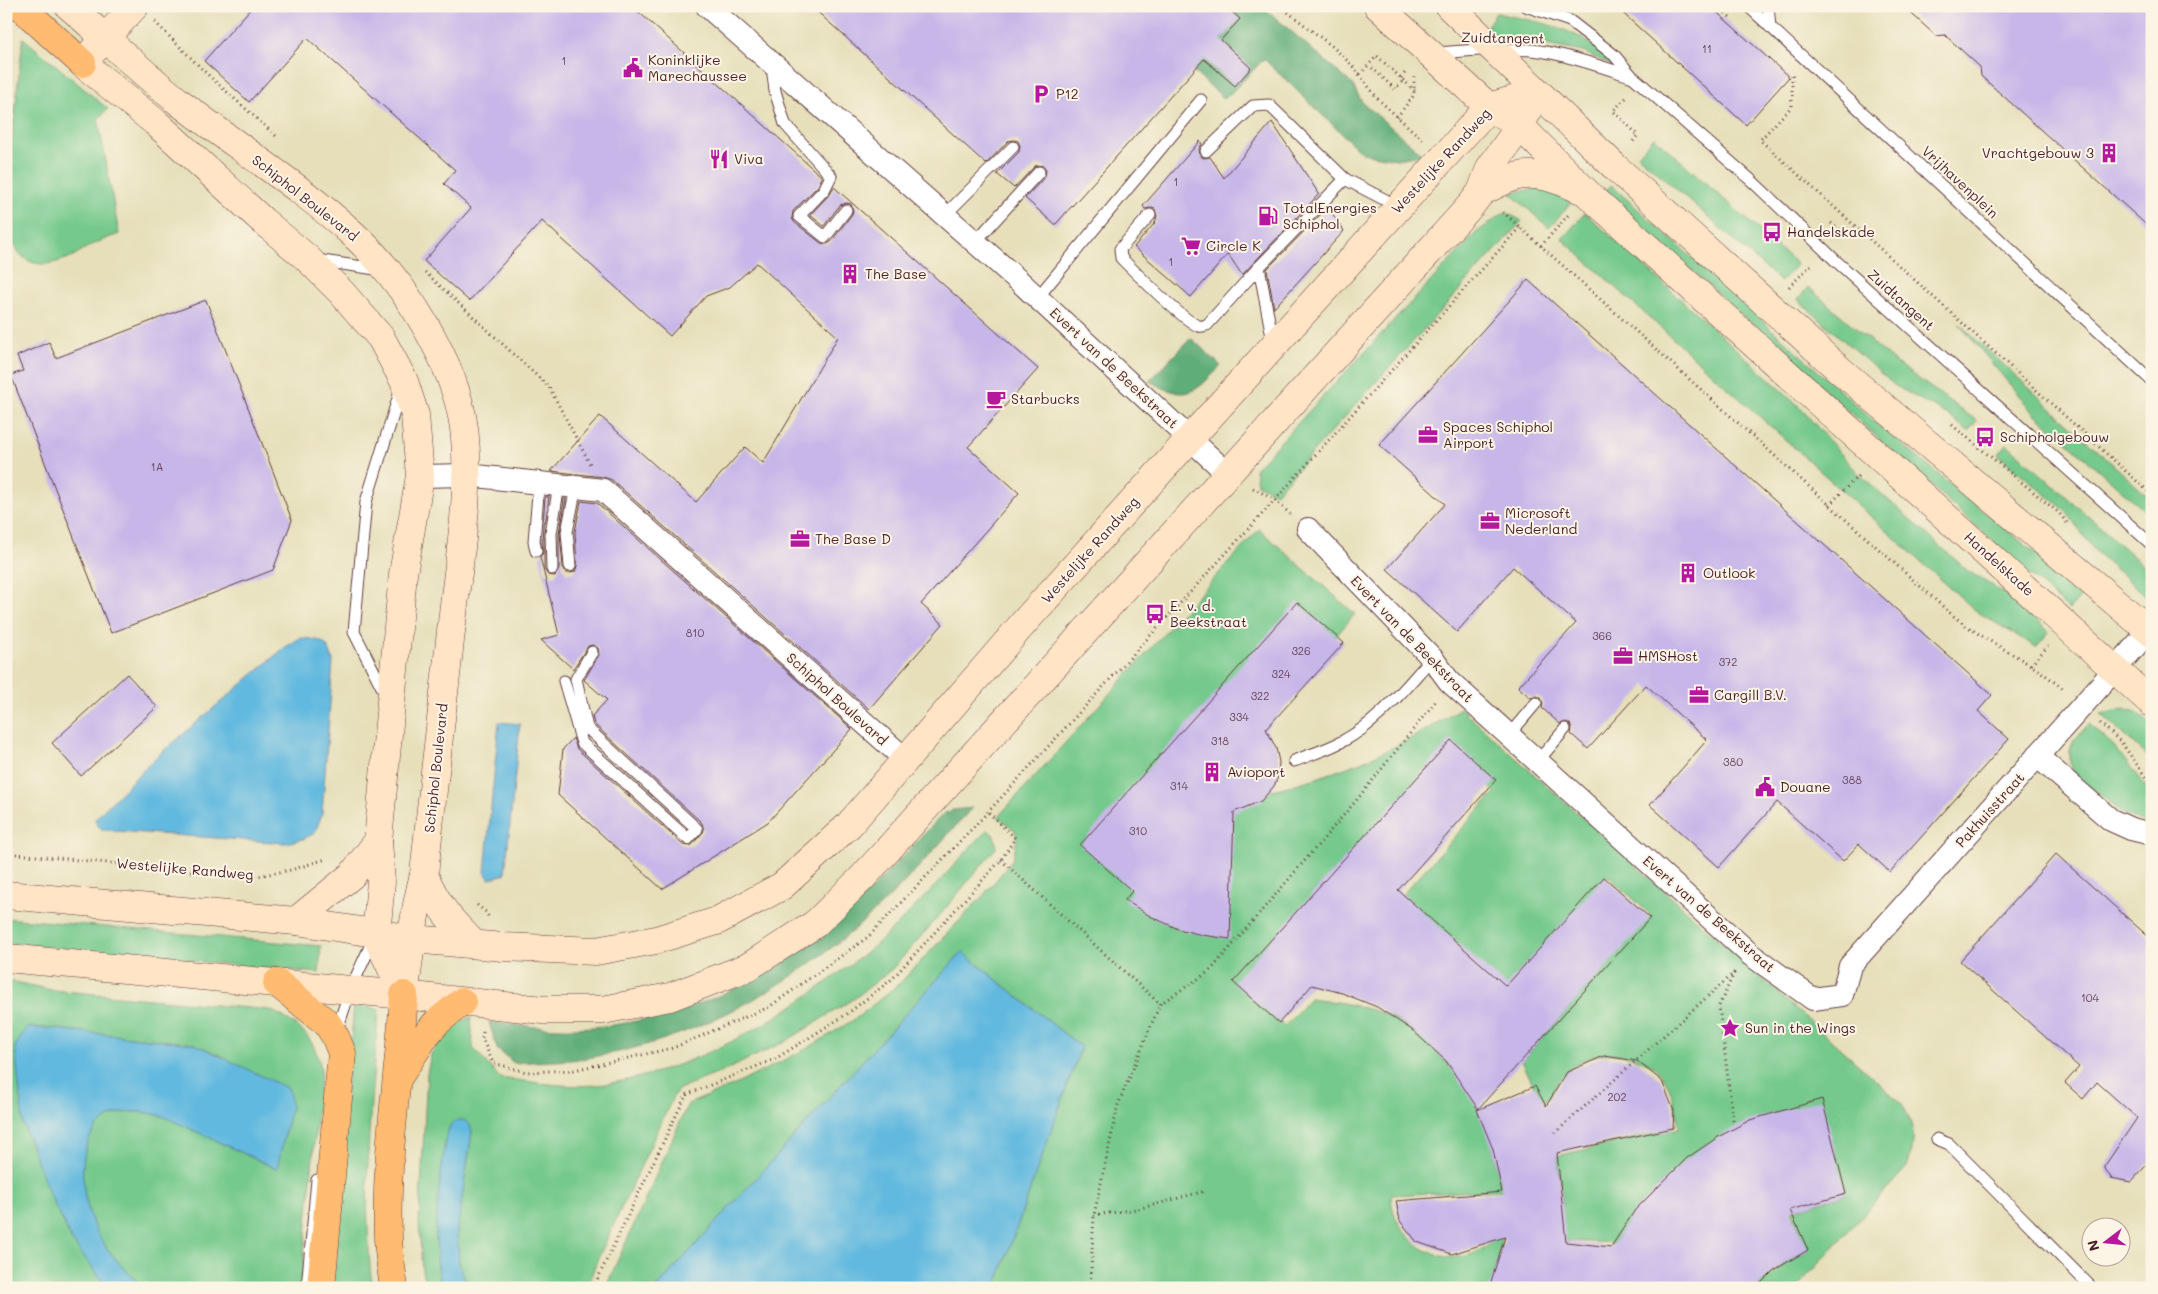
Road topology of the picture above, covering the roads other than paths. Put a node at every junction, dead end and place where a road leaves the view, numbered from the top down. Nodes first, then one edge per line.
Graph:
1 (20, 6) edge
2 (69, 6) edge
3 (135, 6) edge
4 (707, 6) edge
5 (1378, 6) edge
6 (1449, 6) edge
7 (1526, 6) edge
8 (1748, 6) edge
9 (1768, 6) edge
10 (1770, 27) junction
11 (106, 38) junction
12 (1493, 50) junction
13 (1431, 53) junction
14 (82, 63) junction
15 (772, 66) junction
16 (1632, 76) junction
17 (1538, 93) junction
18 (1201, 100) dead end
19 (1489, 107) junction
20 (1520, 126) junction
21 (1013, 147) dead end
22 (1206, 151) dead end
23 (1040, 172) dead end
24 (1345, 179) junction
25 (1481, 192) junction
26 (1588, 194) junction
27 (1399, 207) junction
28 (846, 210) dead end
29 (944, 216) junction
30 (1150, 216) dead end
31 (975, 242) junction
32 (307, 258) junction
33 (1259, 267) junction
34 (389, 272) junction
35 (1038, 297) junction
36 (1274, 346) junction
37 (2152, 380) edge
38 (404, 381) junction
39 (1191, 438) junction
40 (1228, 474) junction
41 (467, 475) junction
42 (420, 476) junction
43 (558, 485) junction
44 (1308, 529) road end
45 (2152, 545) edge
46 (536, 551) dead end
47 (570, 566) dead end
48 (552, 569) dead end
49 (2150, 632) edge
50 (592, 652) dead end
51 (1432, 658) junction
52 (2114, 669) junction
53 (564, 681) dead end
54 (1536, 703) dead end
55 (2152, 703) edge
56 (391, 704) junction
57 (1566, 729) dead end
58 (1509, 736) junction
59 (2037, 756) junction
60 (906, 760) junction
61 (1294, 761) dead end
62 (1538, 761) junction
63 (2152, 834) edge
64 (370, 852) junction
65 (424, 875) junction
66 (6, 895) edge
67 (296, 921) junction
68 (376, 935) junction
69 (413, 939) junction
70 (481, 944) junction
71 (6, 958) edge
72 (277, 983) junction
73 (350, 990) junction
74 (404, 995) junction
75 (1842, 995) joint
76 (474, 1003) junction
77 (333, 1043) junction
78 (328, 1074) dead end
79 (396, 1080) junction
80 (326, 1105) dead end
81 (1937, 1139) dead end
82 (318, 1172) dead end
83 (307, 1288) edge
84 (321, 1288) edge
85 (394, 1288) edge
86 (2092, 1288) edge

1 - 14 main road
2 - 11 street, Schiphol Boulevard
3 - 11 street
4 - 15 street, Evert van de Beekstraat
5 - 13 street, Handelskade
6 - 12 street
7 - 16 lane, Zuidtangent
8 - 10 lane, Vrijhavenplein
9 - 10 lane
10 - 37 lane, Vrijhavenplein
11 - 14 street
11 - 34 street, Schiphol Boulevard
12 - 13 lane, Zuidtangent
12 - 16 lane, Zuidtangent
12 - 17 street
13 - 19 street, Handelskade
14 - 32 street
15 - 28 lane
15 - 29 street, Evert van de Beekstraat
16 - 45 lane, Zuidtangent
17 - 19 street, Westelijke Randweg
17 - 20 street
17 - 49 street
18 - 35 lane, Evert van de Beekstraat
19 - 20 street, Handelskade
19 - 27 street, Westelijke Randweg
20 - 25 street
20 - 26 street, Handelskade
21 - 29 lane
22 - 24 lane
23 - 31 lane
24 - 27 lane
24 - 33 lane
25 - 26 street
25 - 40 street
26 - 52 street, Handelskade
27 - 36 street, Westelijke Randweg
29 - 31 street, Evert van de Beekstraat
30 - 33 lane
31 - 35 street, Evert van de Beekstraat
32 - 34 lane
32 - 38 street
33 - 36 lane
34 - 41 street, Schiphol Boulevard
35 - 39 street, Evert van de Beekstraat
36 - 39 street, Westelijke Randweg
38 - 42 street
38 - 56 lane
39 - 40 street, Evert van de Beekstraat
39 - 60 street, Westelijke Randweg
40 - 76 street
41 - 42 street
41 - 43 street
41 - 65 street, Schiphol Boulevard
42 - 56 street
43 - 46 lane
43 - 47 lane
43 - 48 lane
43 - 60 street, Schiphol Boulevard
44 - 51 street, Evert van de Beekstraat
49 - 52 street, Pakhuisstraat
50 - 53 lane
51 - 58 street, Evert van de Beekstraat
51 - 61 lane
52 - 55 street, Handelskade
52 - 59 street, Pakhuisstraat
54 - 58 lane
56 - 64 street
57 - 62 lane
58 - 62 street, Evert van de Beekstraat
59 - 63 street
59 - 75 street, Pakhuisstraat
60 - 70 street, Westelijke Randweg
62 - 75 street, Evert van de Beekstraat
64 - 67 street
64 - 68 street
65 - 69 street, Schiphol Boulevard
65 - 70 street
66 - 67 street, Westelijke Randweg
67 - 68 street, Westelijke Randweg
68 - 69 street, Westelijke Randweg
68 - 73 lane
68 - 74 street
69 - 70 street, Westelijke Randweg
69 - 74 street, Schiphol Boulevard
71 - 72 street
72 - 73 street
72 - 77 main road
73 - 74 street
73 - 77 lane
74 - 76 street
74 - 79 main road
76 - 79 main road
77 - 84 main road
78 - 80 lane
79 - 85 main road
81 - 86 lane
82 - 83 lane

